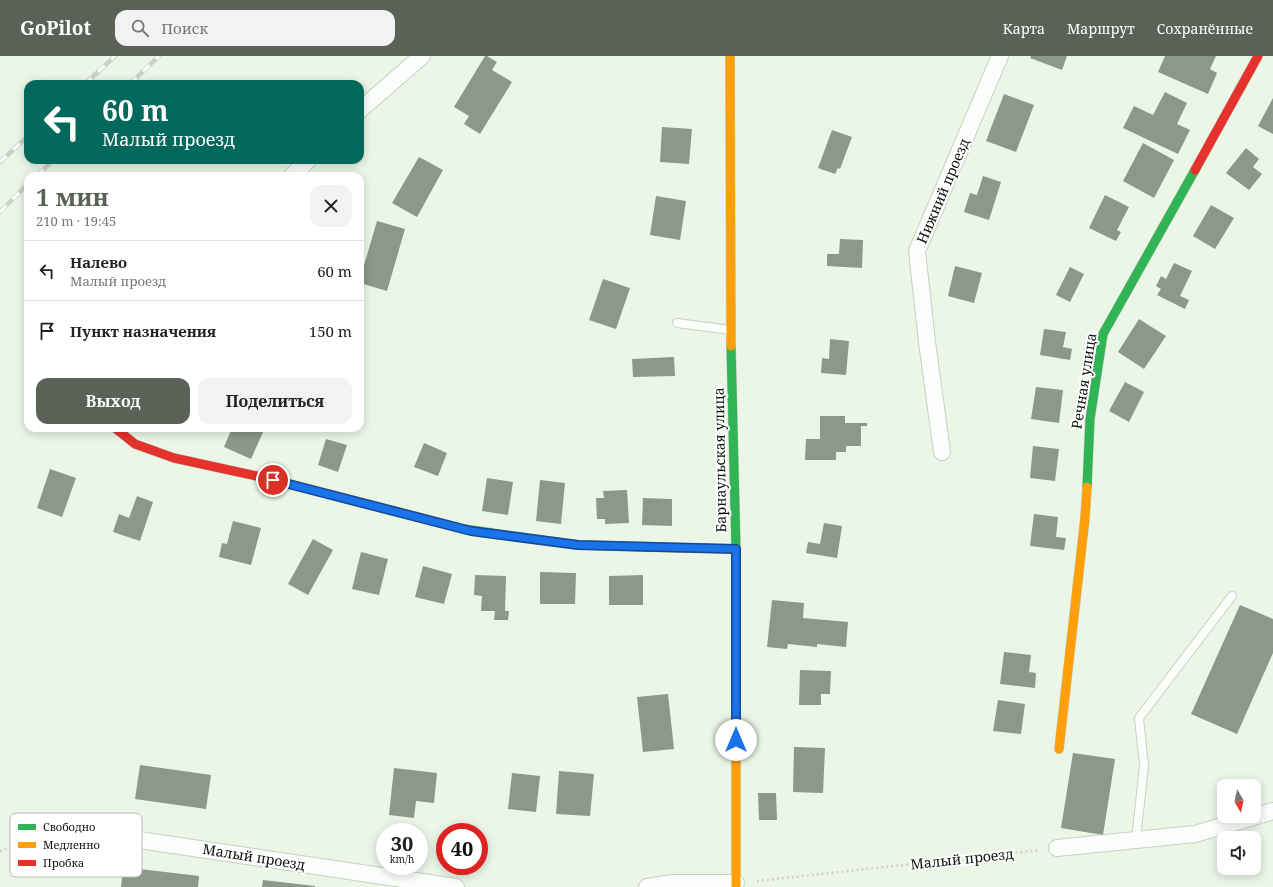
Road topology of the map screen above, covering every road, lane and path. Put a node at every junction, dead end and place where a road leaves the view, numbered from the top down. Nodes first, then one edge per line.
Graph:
1 (422, 56) edge
2 (730, 56) edge
3 (1000, 56) edge
4 (1258, 56) edge
5 (364, 107) edge
6 (304, 164) edge
7 (296, 172) edge
8 (677, 323) dead end
9 (731, 330) junction
10 (121, 432) edge
11 (942, 452) dead end
12 (736, 549) junction
13 (1232, 596) dead end
14 (1059, 749) dead end
15 (1273, 811) edge
16 (142, 840) edge
17 (1136, 840) junction
18 (10, 847) edge
19 (1058, 848) joint
20 (0, 851) edge
21 (736, 885) edge
22 (456, 887) edge
23 (647, 887) edge

1 - 5 street
2 - 9 street, Барнаульская улица
3 - 11 street, Нижний проезд
4 - 14 street, Речная улица
6 - 7 street
8 - 9 lane
9 - 12 street, Барнаульская улица
10 - 12 street
12 - 21 street, Барнаульская улица
13 - 17 lane
15 - 17 street
16 - 22 street, Малый проезд
17 - 19 street
18 - 20 path
19 - 21 path, Малый проезд
21 - 23 street

